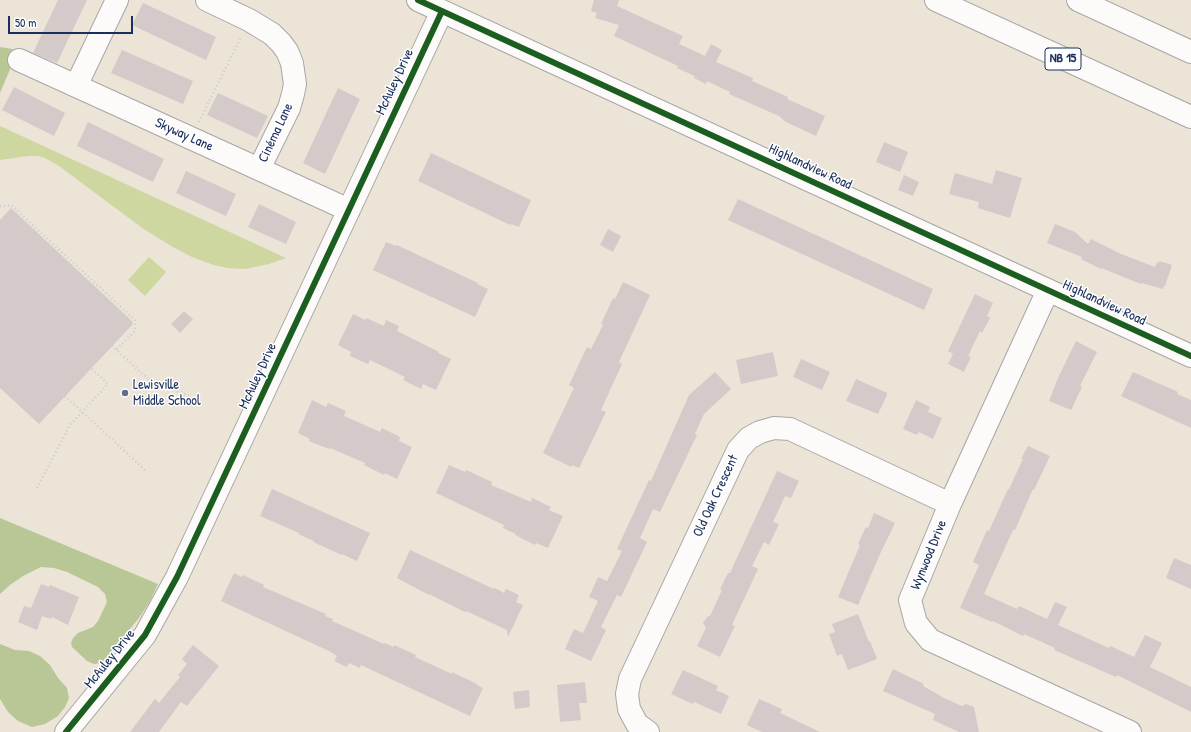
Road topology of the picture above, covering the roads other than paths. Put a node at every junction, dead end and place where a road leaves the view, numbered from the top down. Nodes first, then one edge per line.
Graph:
1 (117, 0) edge
2 (207, 0) edge
3 (418, 0) edge
4 (936, 0) edge
5 (1078, 0) edge
6 (442, 11) junction
7 (1191, 52) edge
8 (19, 60) dead end
9 (76, 86) junction
10 (1191, 117) edge
11 (259, 169) junction
12 (349, 210) junction
13 (1048, 290) junction
14 (1191, 356) edge
15 (950, 504) junction
16 (66, 732) edge
17 (648, 732) edge
18 (1130, 732) edge

1 - 9 main road
2 - 11 main road, Cinéma Lane
3 - 6 main road, Highlandview Road
4 - 10 main road, NB 15
5 - 7 main road
6 - 12 main road, McAuley Drive
6 - 13 main road, Highlandview Road
8 - 9 main road, Skyway Lane
9 - 11 main road, Skyway Lane
11 - 12 main road, Skyway Lane
12 - 16 main road, McAuley Drive
13 - 14 main road, Highlandview Road
13 - 15 main road, Wynwood Drive
15 - 17 main road, Old Oak Crescent
15 - 18 main road, Wynwood Drive

